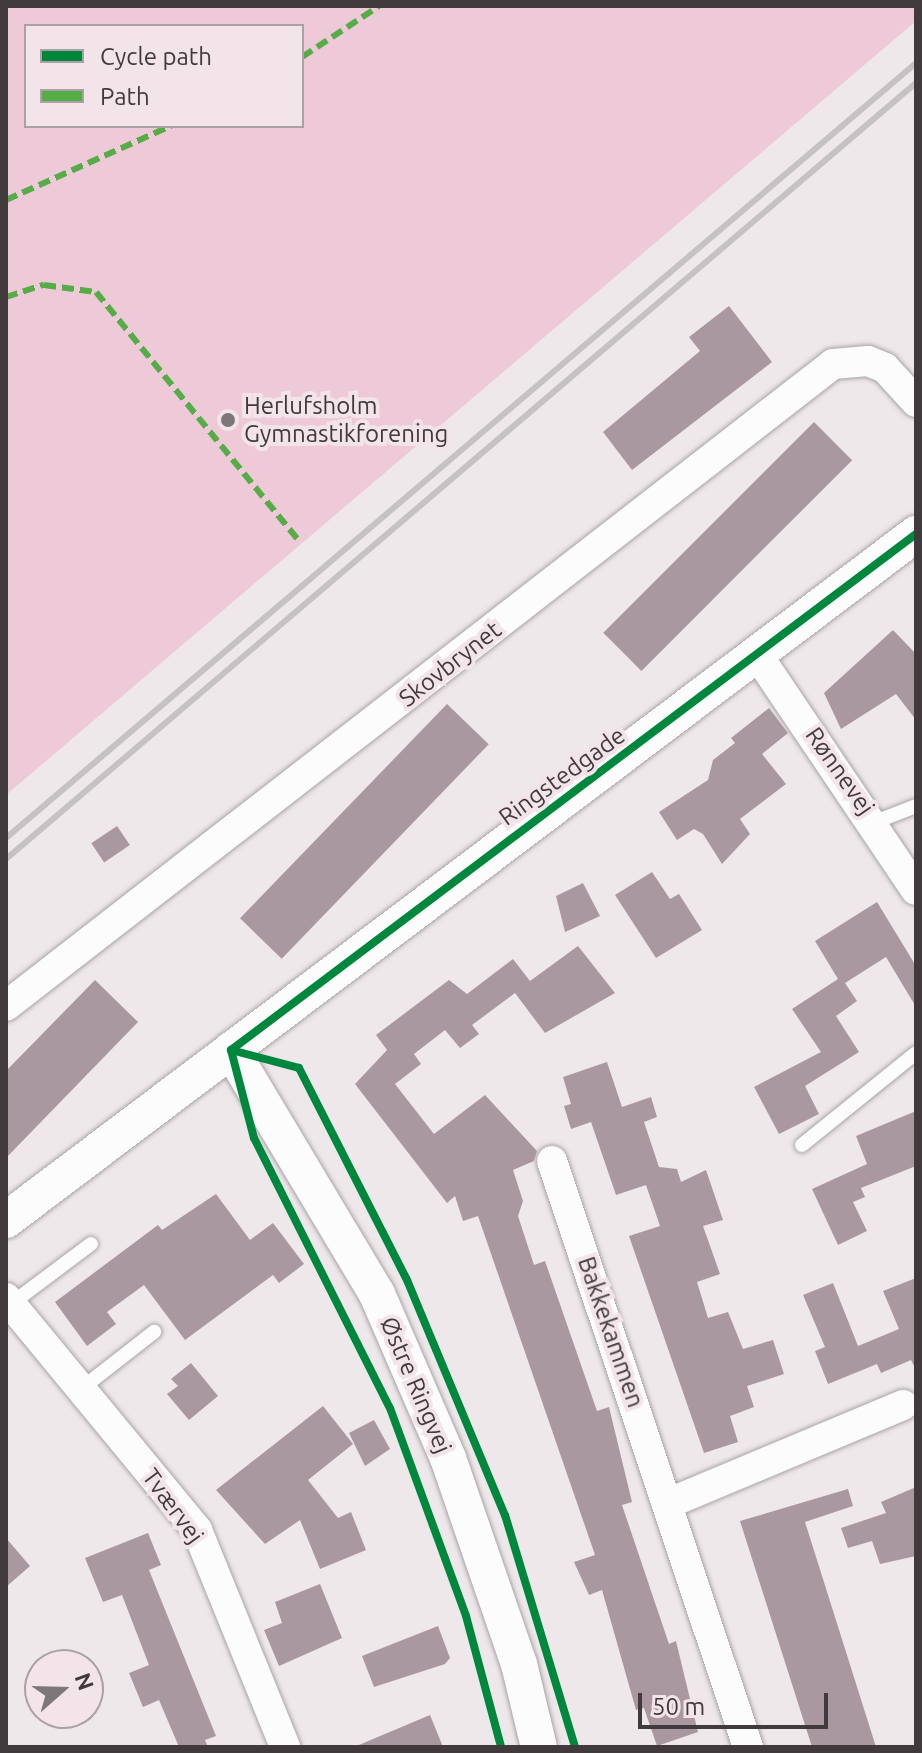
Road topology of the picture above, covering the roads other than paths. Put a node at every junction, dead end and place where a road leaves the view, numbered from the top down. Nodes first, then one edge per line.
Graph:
1 (911, 384) edge
2 (916, 534) edge
3 (758, 656) junction
4 (916, 806) edge
5 (875, 822) junction
6 (916, 890) edge
7 (6, 1006) edge
8 (231, 1050) junction
9 (916, 1053) edge
10 (802, 1145) dead end
11 (552, 1161) dead end
12 (6, 1220) edge
13 (91, 1244) dead end
14 (9, 1301) edge
15 (154, 1332) dead end
16 (81, 1389) junction
17 (903, 1405) dead end
18 (669, 1503) junction
19 (285, 1747) edge
20 (539, 1747) edge
21 (748, 1747) edge

1 - 7 street, Skovbrynet
2 - 3 street, Ringstedgade
3 - 5 street, Rønnevej
3 - 8 street, Ringstedgade
4 - 5 lane
5 - 6 street, Rønnevej
8 - 12 street, Ringstedgade
8 - 20 street, Østre Ringvej
9 - 10 lane
11 - 18 street, Bakkekammen
13 - 14 lane
14 - 16 street, Tværvej
15 - 16 lane
16 - 19 street, Tværvej
17 - 18 street
18 - 21 street, Bakkekammen

